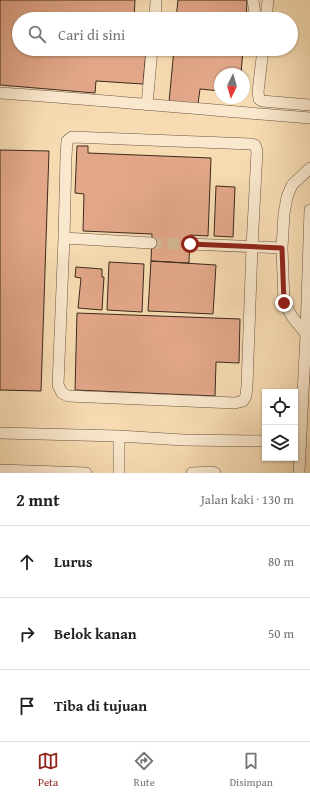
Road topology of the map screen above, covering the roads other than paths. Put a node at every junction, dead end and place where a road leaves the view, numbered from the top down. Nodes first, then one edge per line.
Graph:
1 (156, 0) edge
2 (253, 0) edge
3 (268, 0) edge
4 (155, 12) edge
5 (256, 12) edge
6 (267, 12) edge
7 (151, 56) edge
8 (262, 56) edge
9 (0, 93) edge
10 (147, 105) junction
11 (310, 105) edge
12 (310, 118) edge
13 (310, 168) edge
14 (310, 210) edge
15 (64, 238) junction
16 (151, 243) tunnel mouth
17 (190, 244) tunnel mouth
18 (252, 247) junction
19 (282, 248) junction
20 (306, 334) junction
21 (306, 391) edge
22 (0, 433) edge
23 (119, 436) junction
24 (262, 441) edge
25 (302, 441) edge
26 (5, 471) edge
27 (27, 472) edge
28 (49, 472) edge
29 (86, 473) edge
30 (119, 473) edge
31 (192, 473) edge
32 (215, 473) edge
33 (299, 473) edge

1 - 4 street
2 - 5 street
3 - 6 street
7 - 10 street
8 - 11 street
9 - 10 street
10 - 12 street
13 - 19 street
14 - 20 street
15 - 16 street
15 - 18 street
15 - 18 street
17 - 18 street
18 - 19 street
19 - 20 street
20 - 21 street
21 - 25 street
22 - 23 street
23 - 24 street
23 - 30 street
25 - 33 street
26 - 27 street
27 - 28 street
28 - 29 street
31 - 32 street

